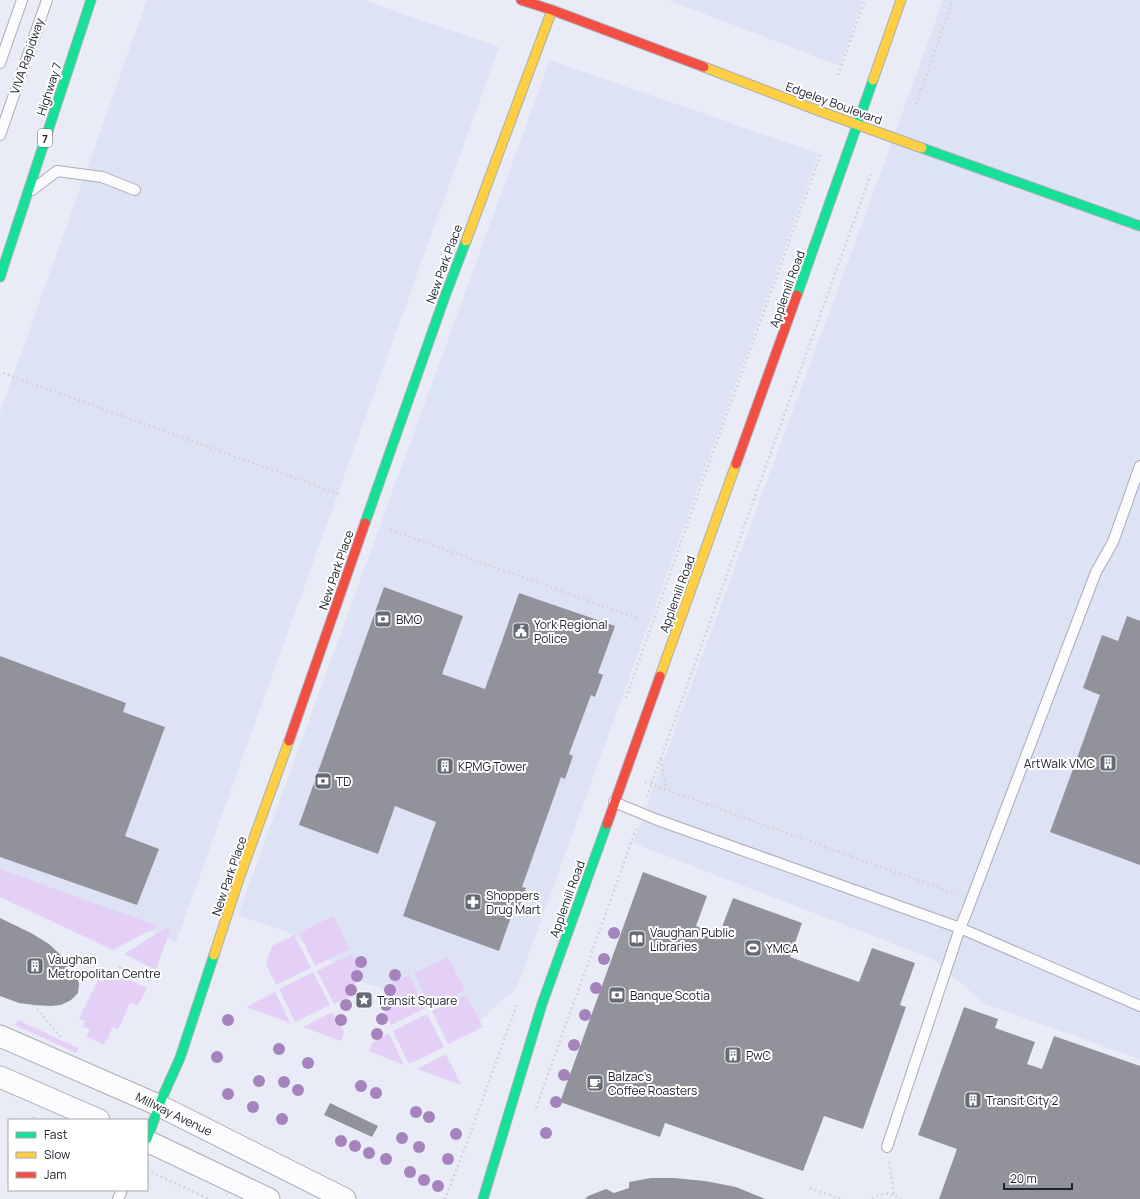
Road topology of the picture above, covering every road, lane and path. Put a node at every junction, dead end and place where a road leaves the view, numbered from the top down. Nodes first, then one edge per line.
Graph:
1 (22, 0) edge
2 (47, 0) edge
3 (91, 0) edge
4 (521, 0) edge
5 (866, 0) edge
6 (901, 0) edge
7 (953, 0) edge
8 (552, 10) junction
9 (0, 63) edge
10 (838, 75) dead end
11 (916, 104) dead end
12 (858, 124) junction
13 (0, 135) edge
14 (822, 154) dead end
15 (872, 171) dead end
16 (135, 190) dead end
17 (28, 193) junction
18 (1140, 226) edge
19 (0, 276) edge
20 (3, 373) dead end
21 (1140, 466) edge
22 (342, 495) dead end
23 (390, 530) dead end
24 (637, 618) dead end
25 (624, 704) dead end
26 (624, 774) junction
27 (666, 789) junction
28 (614, 802) junction
29 (615, 886) dead end
30 (972, 900) junction
31 (960, 928) junction
32 (94, 956) dead end
33 (65, 959) dead end
34 (119, 967) dead end
35 (131, 972) dead end
36 (517, 1003) dead end
37 (34, 1005) dead end
38 (1140, 1006) edge
39 (0, 1036) edge
40 (64, 1040) dead end
41 (0, 1076) edge
42 (158, 1105) junction
43 (536, 1108) dead end
44 (97, 1119) edge
45 (148, 1137) edge
46 (148, 1140) edge
47 (887, 1147) joint
48 (148, 1170) edge
49 (810, 1188) dead end
50 (894, 1195) junction
51 (209, 1199) edge
52 (270, 1199) edge
53 (345, 1199) edge
54 (444, 1199) edge
55 (483, 1199) edge
56 (841, 1199) edge
57 (872, 1199) edge
58 (901, 1199) edge

1 - 9 lane, VIVA Rapidway
2 - 13 lane, VIVA Rapidway
3 - 17 street, Highway 7 / 7
4 - 8 street, Edgeley Boulevard
5 - 10 path
6 - 12 street, Applemill Road
7 - 11 path
8 - 12 street, Edgeley Boulevard
8 - 42 street, New Park Place
12 - 18 street, Edgeley Boulevard
12 - 26 street, Applemill Road
14 - 25 path
15 - 27 path
16 - 17 lane
17 - 19 street, Highway 7 / 7
20 - 22 path
21 - 30 lane
23 - 24 path
26 - 27 path
26 - 28 street, Applemill Road
27 - 30 path
28 - 31 lane
28 - 55 street, Applemill Road
29 - 43 path
30 - 31 lane
31 - 38 lane
31 - 47 lane
32 - 33 path
34 - 35 path
36 - 54 path
37 - 40 path
39 - 42 street, Millway Avenue
41 - 44 street
42 - 45 street, New Park Place
42 - 53 street, Millway Avenue
46 - 52 street
47 - 50 path
48 - 51 path
49 - 56 path
50 - 57 path
50 - 58 path

